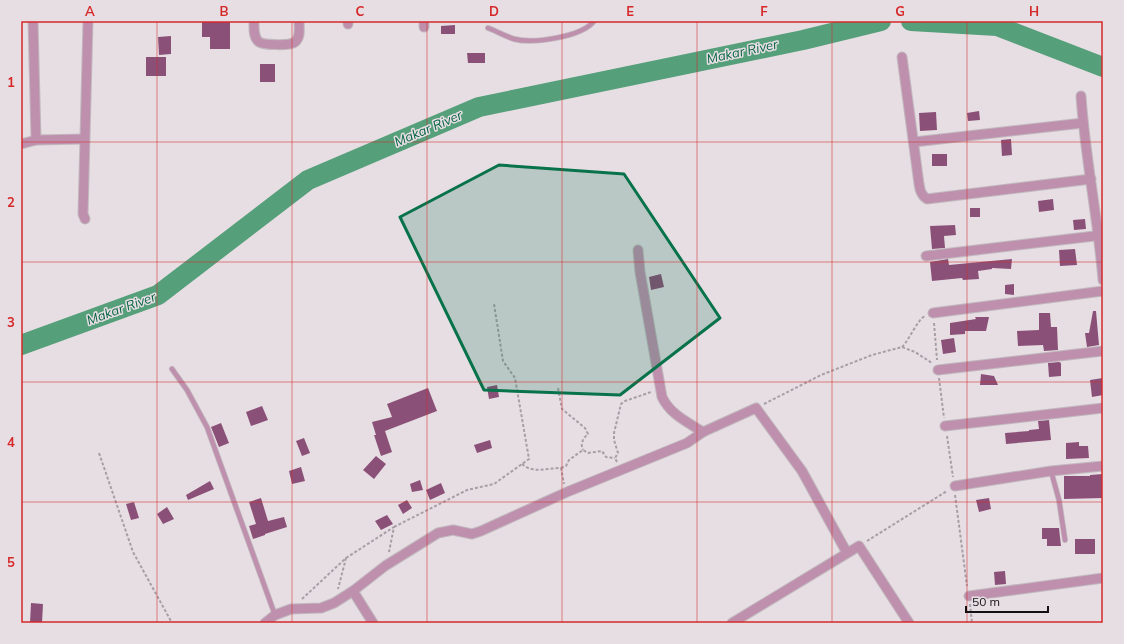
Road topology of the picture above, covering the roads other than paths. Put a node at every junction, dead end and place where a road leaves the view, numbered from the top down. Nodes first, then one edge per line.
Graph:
1 (33, 21) edge
2 (88, 21) edge
3 (254, 21) edge
4 (299, 21) edge
5 (594, 21) edge
6 (488, 28) dead end
7 (902, 57) dead end
8 (1081, 96) dead end
9 (1083, 123) junction
10 (84, 139) junction
11 (36, 140) junction
12 (914, 142) junction
13 (21, 144) edge
14 (1091, 179) junction
15 (85, 219) dead end
16 (1101, 236) edge
17 (638, 250) dead end
18 (926, 256) dead end
19 (1103, 280) edge
20 (1103, 291) edge
21 (933, 313) road end
22 (1103, 351) edge
23 (172, 369) dead end
24 (938, 370) road end
25 (1103, 408) edge
26 (945, 426) road end
27 (702, 432) junction
28 (1103, 466) edge
29 (1051, 472) junction
30 (954, 486) road end
31 (1064, 540) dead end
32 (847, 553) junction
33 (1103, 578) edge
34 (353, 592) junction
35 (969, 596) road end
36 (275, 615) junction
37 (265, 623) edge
38 (372, 623) edge
39 (732, 623) edge
40 (909, 623) edge

1 - 11 street
2 - 10 street
3 - 4 street
5 - 6 lane
7 - 12 street
8 - 9 street
9 - 12 street
9 - 14 street
10 - 11 street
10 - 15 street
11 - 13 street
12 - 14 street
14 - 16 street
16 - 18 street
16 - 19 street
17 - 27 street
20 - 21 street
22 - 24 street
23 - 36 lane
25 - 26 street
27 - 32 street
27 - 34 street
28 - 29 street
29 - 30 street
29 - 31 lane
32 - 39 street
32 - 40 street
33 - 35 street
34 - 36 street
34 - 38 street
36 - 37 street

